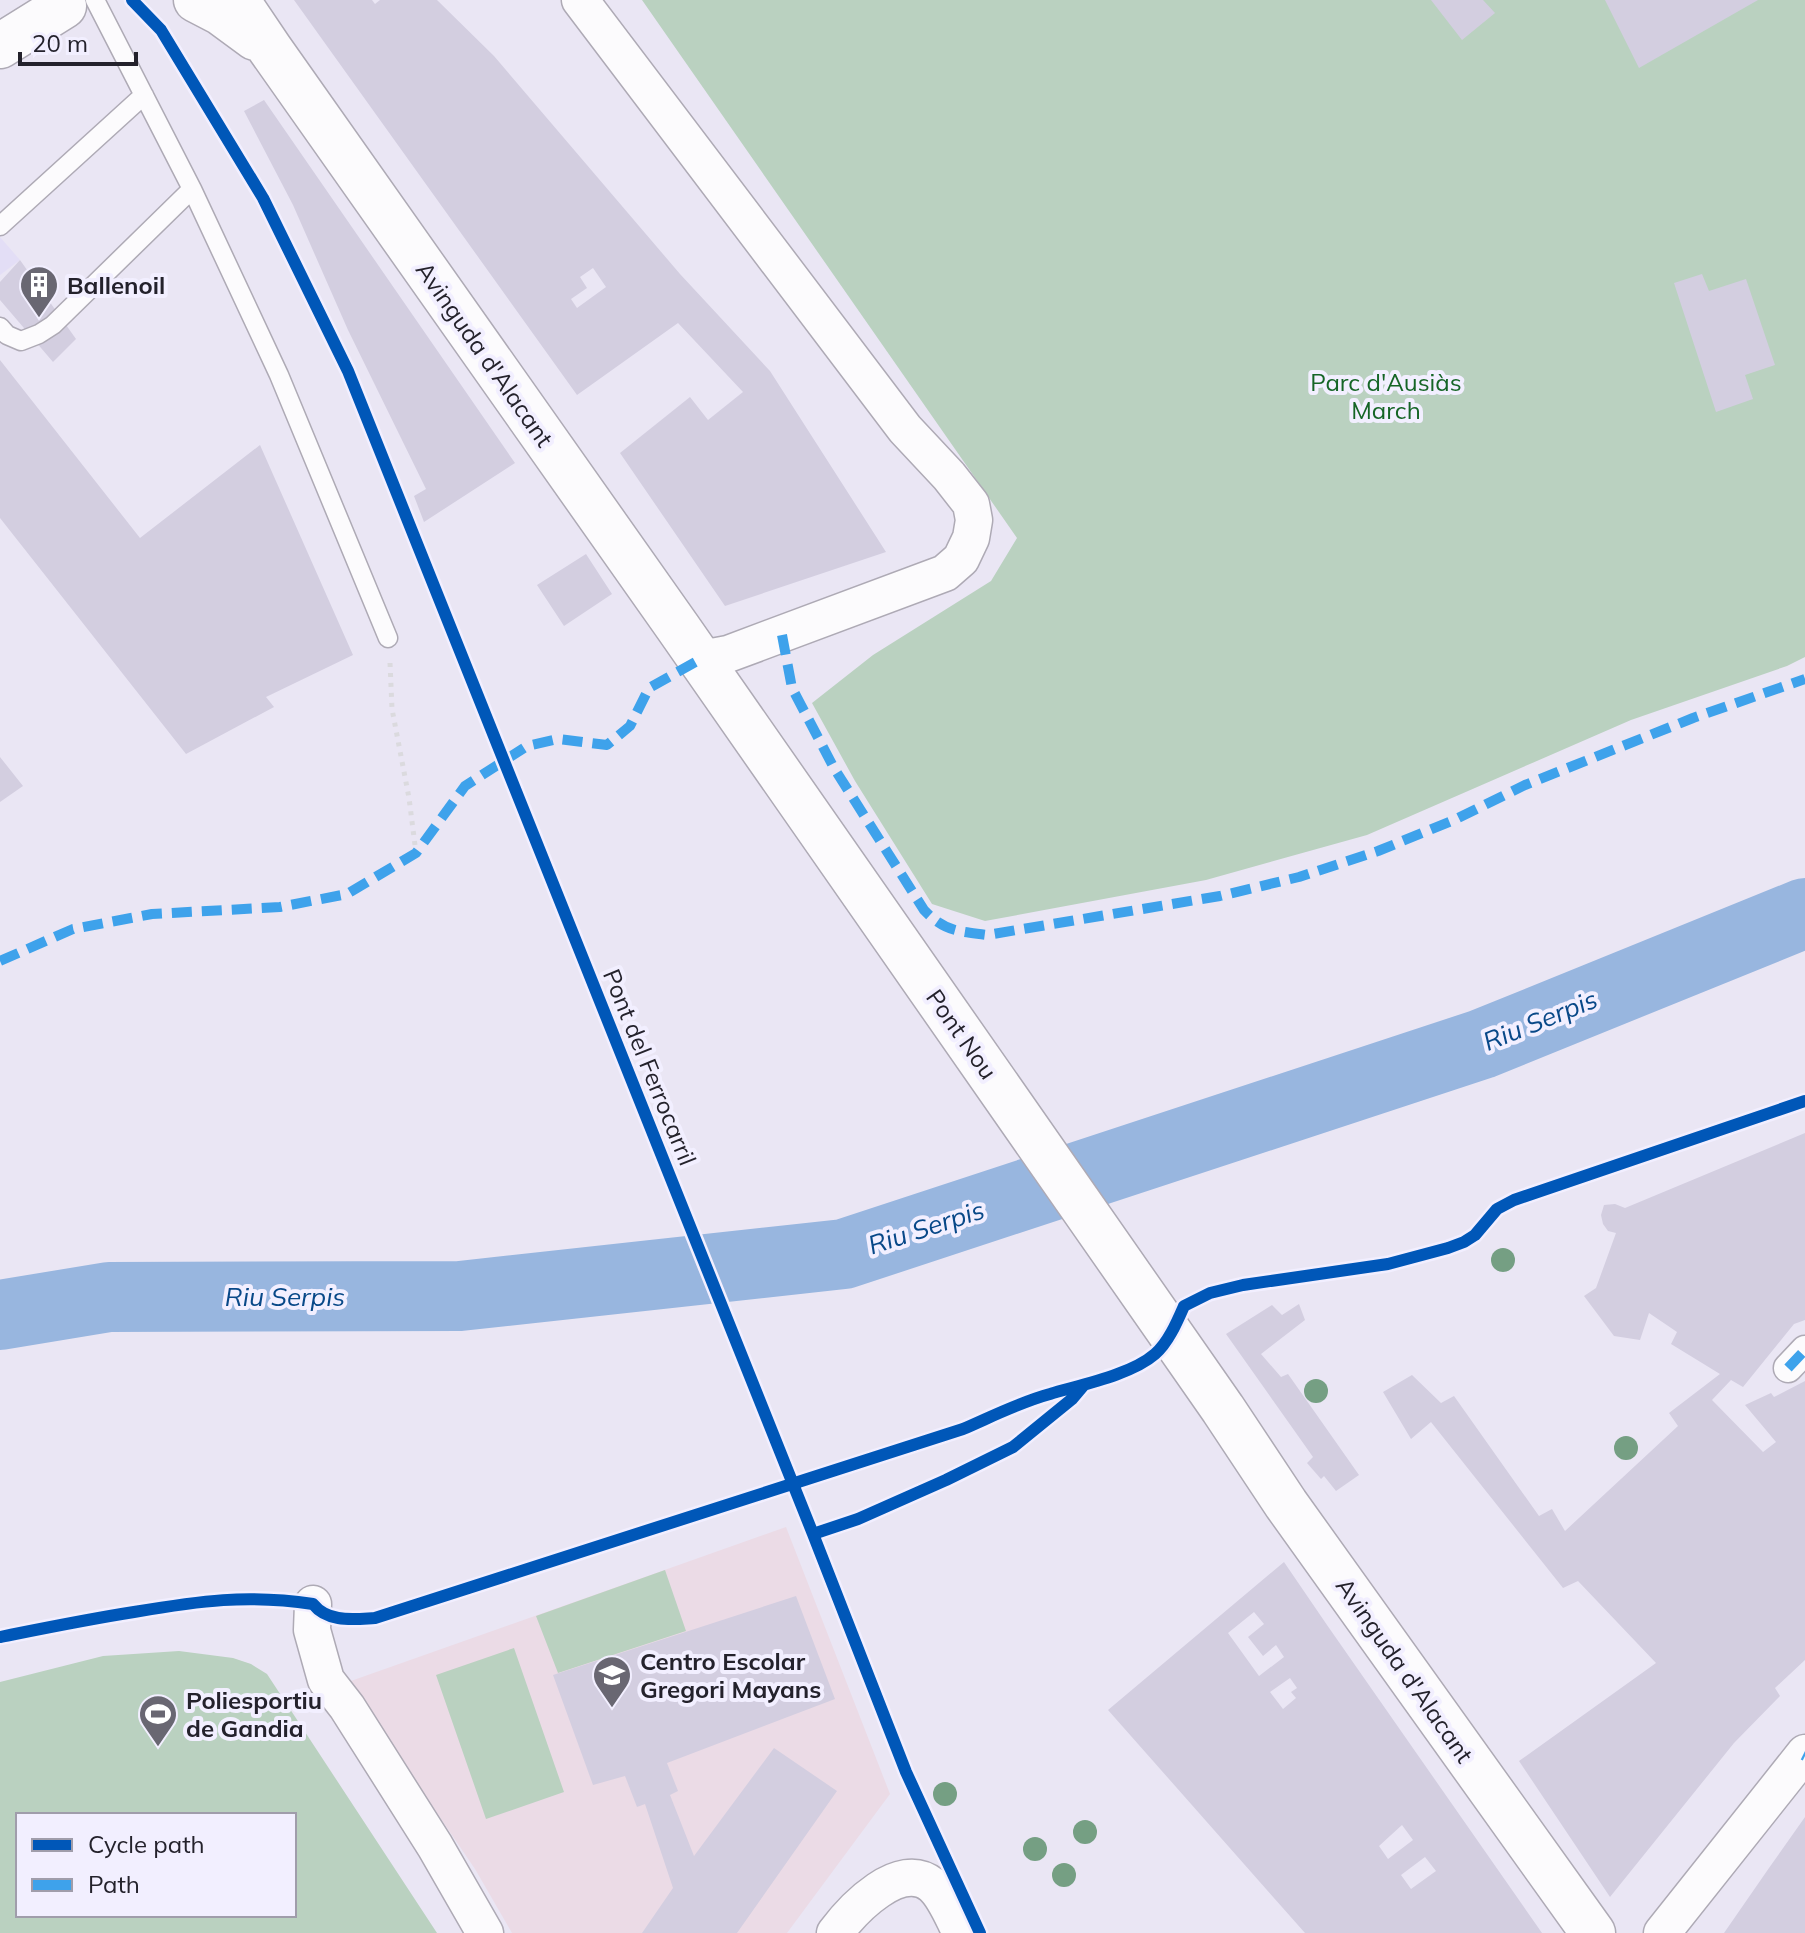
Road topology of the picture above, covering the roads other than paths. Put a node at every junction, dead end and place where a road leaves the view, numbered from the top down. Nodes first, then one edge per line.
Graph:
1 (196, 0) edge
2 (237, 0) edge
3 (580, 0) edge
4 (70, 2) edge
5 (0, 46) edge
6 (270, 49) junction
7 (144, 95) junction
8 (192, 189) junction
9 (0, 226) edge
10 (0, 327) edge
11 (388, 638) road end
12 (707, 669) junction
13 (1223, 1409) joint
14 (313, 1604) dead end
15 (1804, 1755) edge
16 (1590, 1932) edge
17 (485, 1933) edge
18 (835, 1933) edge
19 (961, 1933) edge
20 (1662, 1933) edge

1 - 6 street, Avinguda d'Alacant
2 - 6 street, Avinguda d'Alacant
3 - 12 street
4 - 5 street
4 - 7 lane
6 - 12 street, Avinguda d'Alacant
7 - 8 lane
7 - 9 lane
8 - 10 lane
8 - 11 lane
12 - 13 street, Pont Nou
13 - 16 street, Avinguda d'Alacant
14 - 17 street
15 - 20 street
18 - 19 street

